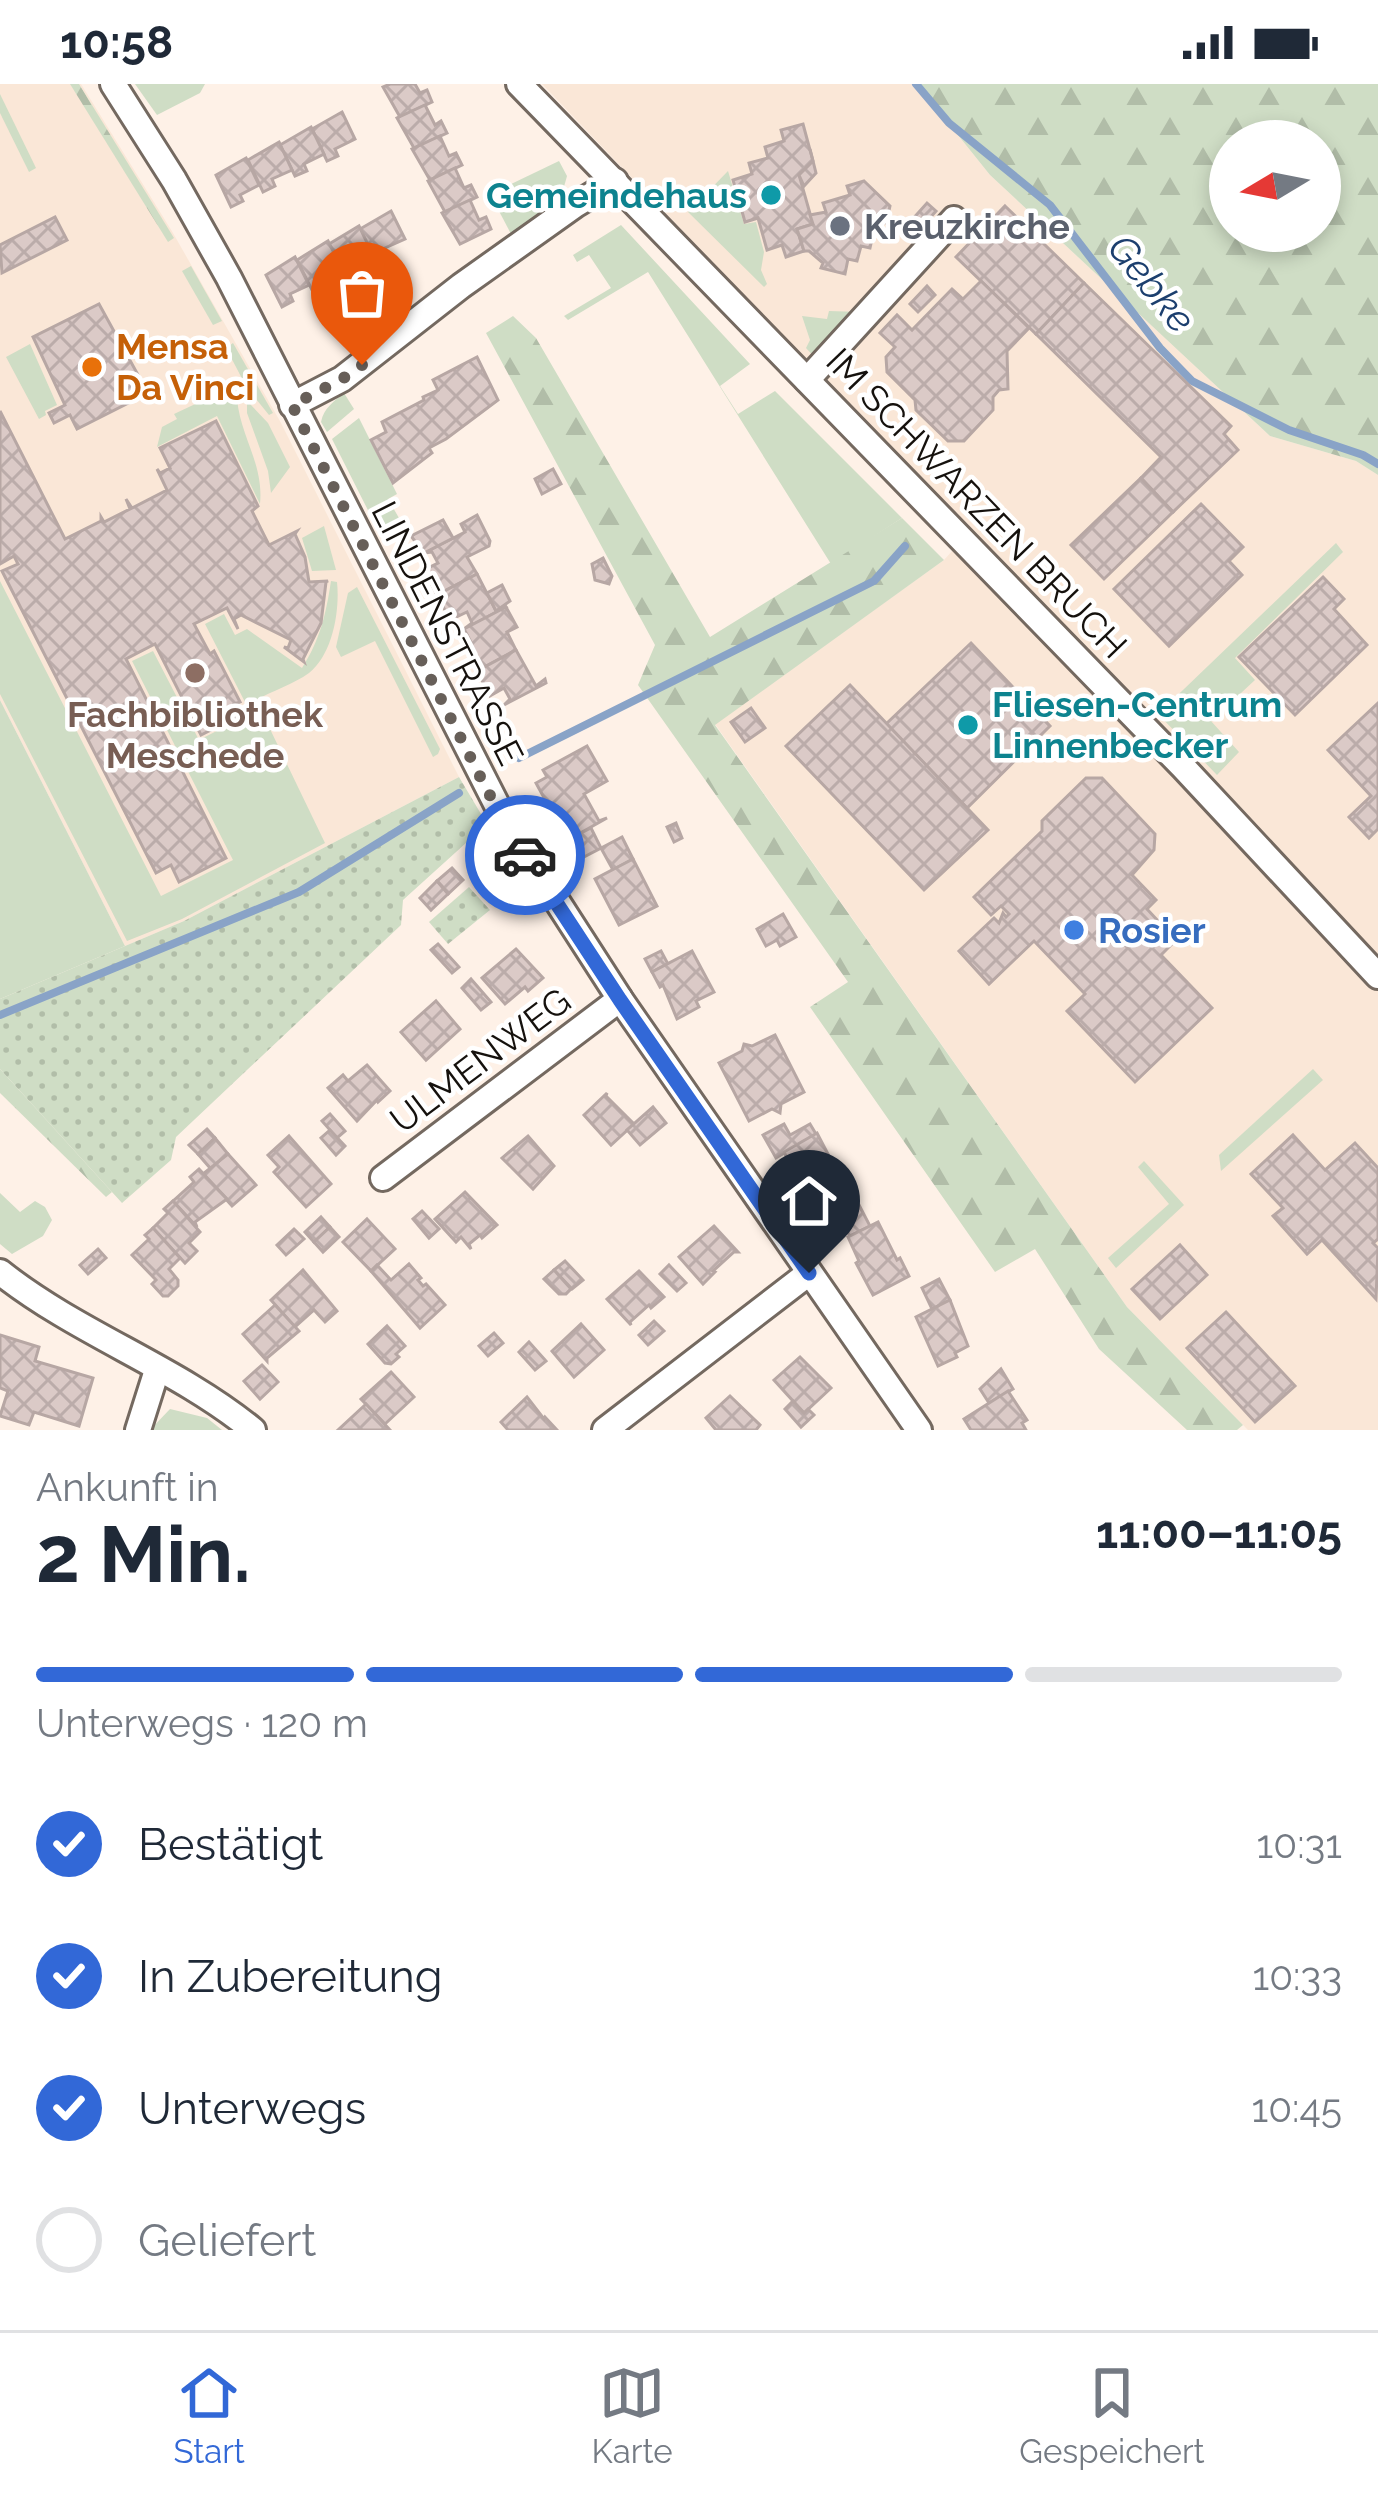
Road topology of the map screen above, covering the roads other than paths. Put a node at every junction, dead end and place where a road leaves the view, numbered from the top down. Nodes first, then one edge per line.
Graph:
1 (113, 84) edge
2 (519, 84) edge
3 (615, 181) junction
4 (954, 219) dead end
5 (807, 380) junction
6 (292, 405) junction
7 (1378, 976) edge
8 (620, 1000) junction
9 (383, 1178) dead end
10 (0, 1272) edge
11 (809, 1273) junction
12 (157, 1370) junction
13 (138, 1430) edge
14 (253, 1430) edge
15 (604, 1430) edge
16 (920, 1430) edge

1 - 6 street, LINDENSTRASSE
2 - 3 street, IM SCHWARZEN BRUCH
3 - 5 street, IM SCHWARZEN BRUCH
3 - 6 street
4 - 5 street
5 - 7 street, IM SCHWARZEN BRUCH
6 - 8 street, LINDENSTRASSE
8 - 9 street, ULMENWEG
8 - 11 street, LINDENSTRASSE
10 - 12 street
11 - 15 street
11 - 16 street, LINDENSTRASSE
12 - 13 street
12 - 14 street

